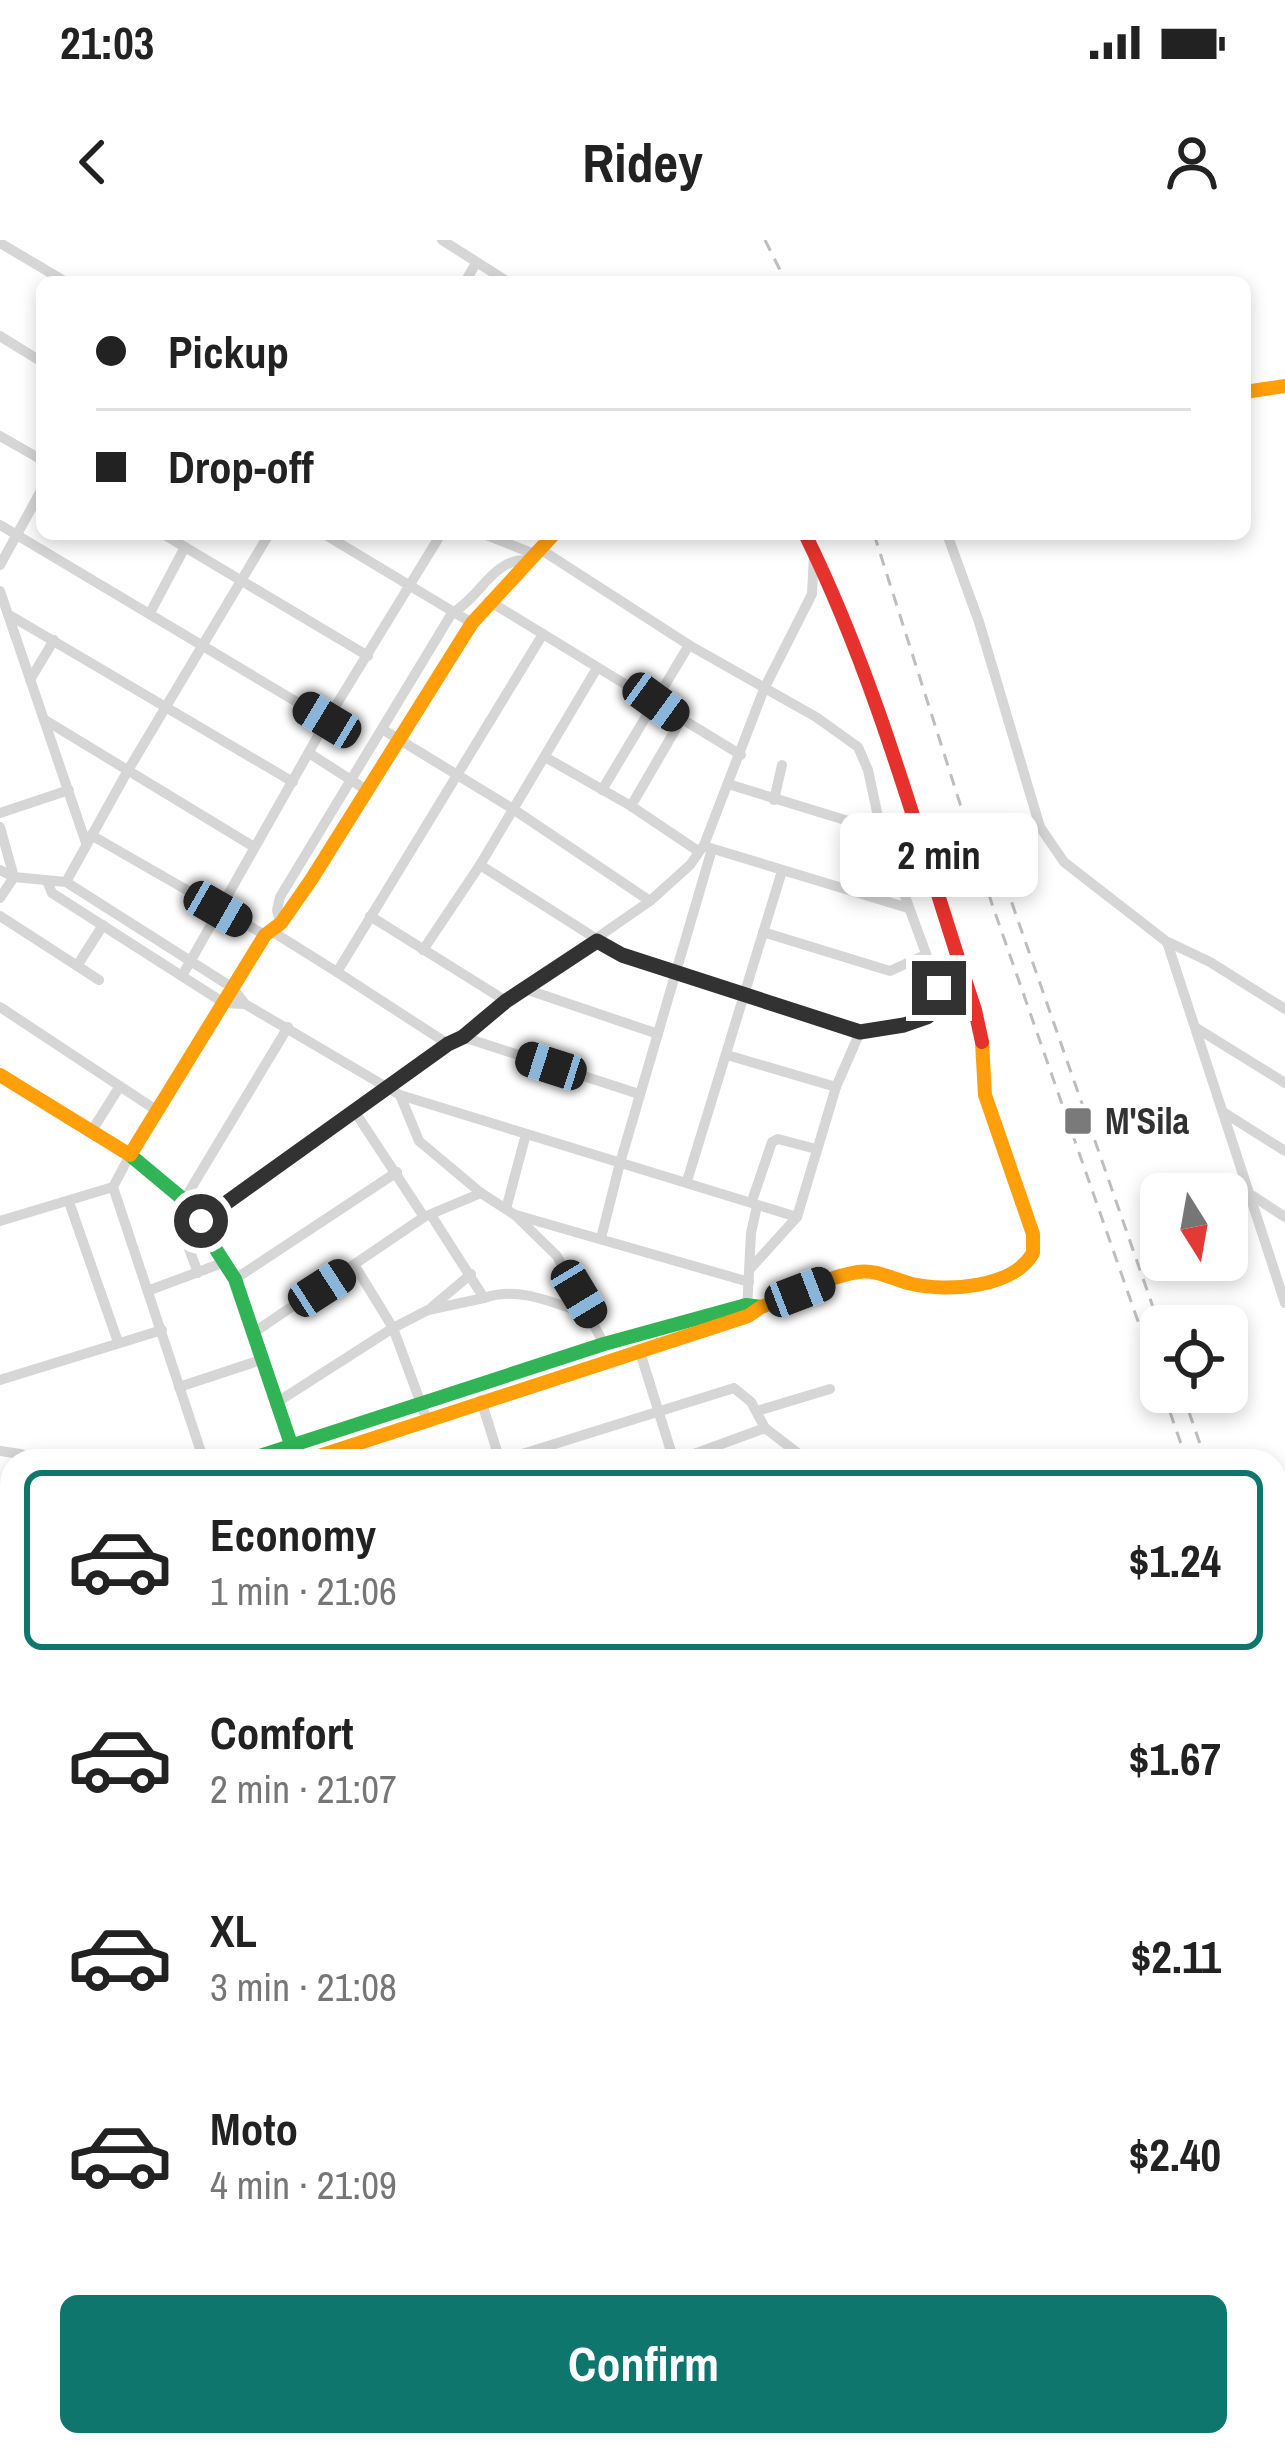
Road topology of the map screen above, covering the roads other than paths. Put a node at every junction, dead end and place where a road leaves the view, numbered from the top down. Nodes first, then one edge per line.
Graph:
1 (442, 240) edge
2 (0, 243) edge
3 (476, 263) junction
4 (56, 276) edge
5 (468, 276) edge
6 (498, 276) edge
7 (0, 336) edge
8 (36, 358) edge
9 (1285, 386) edge
10 (1251, 391) edge
11 (0, 436) edge
12 (36, 457) edge
13 (36, 500) edge
14 (0, 525) edge
15 (16, 535) junction
16 (172, 540) edge
17 (266, 540) edge
18 (333, 540) edge
19 (438, 540) edge
20 (499, 540) edge
21 (548, 540) edge
22 (809, 540) edge
23 (949, 540) edge
24 (185, 548) junction
25 (814, 552) junction
26 (534, 554) junction
27 (0, 565) edge
28 (242, 581) junction
29 (412, 586) junction
30 (0, 591) edge
31 (833, 591) junction
32 (812, 594) junction
33 (490, 601) junction
34 (150, 613) junction
35 (452, 613) junction
36 (11, 616) junction
37 (472, 623) junction
38 (543, 634) junction
39 (54, 640) junction
40 (689, 645) junction
41 (204, 646) junction
42 (368, 656) junction
43 (597, 668) junction
44 (30, 680) junction
45 (764, 689) junction
46 (656, 702) junction
47 (395, 706) junction
48 (166, 708) junction
49 (411, 718) junction
50 (327, 720) junction
51 (45, 721) junction
52 (681, 721) junction
53 (382, 729) junction
54 (400, 739) junction
55 (309, 753) junction
56 (741, 755) junction
57 (545, 757) junction
58 (782, 764) dead end
59 (127, 772) junction
60 (458, 776) junction
61 (351, 779) junction
62 (293, 782) junction
63 (728, 784) junction
64 (68, 790) junction
65 (602, 790) junction
66 (368, 791) junction
67 (774, 800) junction
68 (631, 806) junction
69 (513, 809) junction
70 (0, 813) edge
71 (0, 826) edge
72 (881, 831) junction
73 (88, 839) junction
74 (254, 847) junction
75 (704, 848) junction
76 (307, 850) junction
77 (323, 859) junction
78 (480, 865) junction
79 (0, 870) edge
80 (782, 871) junction
81 (14, 877) junction
82 (47, 880) junction
83 (66, 882) junction
84 (0, 898) edge
85 (650, 901) junction
86 (908, 908) junction
87 (218, 909) junction
88 (0, 916) edge
89 (370, 916) junction
90 (103, 925) junction
91 (273, 930) junction
92 (763, 932) junction
93 (597, 941) junction
94 (1167, 941) junction
95 (423, 950) junction
96 (925, 955) junction
97 (188, 960) junction
98 (77, 966) junction
99 (337, 972) junction
100 (677, 973) junction
101 (182, 976) junction
102 (99, 980) dead end
103 (233, 988) junction
104 (525, 989) junction
105 (745, 994) junction
106 (506, 1001) junction
107 (224, 1003) junction
108 (245, 1004) junction
109 (0, 1007) edge
110 (1285, 1009) edge
111 (288, 1027) junction
112 (1198, 1029) junction
113 (860, 1032) junction
114 (658, 1034) junction
115 (463, 1037) junction
116 (448, 1044) junction
117 (727, 1055) junction
118 (0, 1075) edge
119 (1285, 1083) edge
120 (120, 1085) junction
121 (836, 1087) junction
122 (387, 1088) junction
123 (639, 1094) junction
124 (400, 1095) junction
125 (418, 1098) junction
126 (156, 1110) junction
127 (355, 1112) junction
128 (1223, 1112) junction
129 (409, 1120) junction
130 (91, 1132) junction
131 (526, 1134) junction
132 (816, 1149) junction
133 (1285, 1151) edge
134 (130, 1156) junction
135 (620, 1162) junction
136 (397, 1172) junction
137 (687, 1181) junction
138 (113, 1187) junction
139 (481, 1193) junction
140 (1251, 1195) junction
141 (182, 1198) junction
142 (68, 1202) junction
143 (755, 1204) junction
144 (510, 1212) junction
145 (428, 1216) junction
146 (797, 1217) junction
147 (1285, 1217) edge
148 (0, 1219) edge
149 (201, 1221) junction
150 (602, 1238) junction
151 (225, 1262) junction
152 (355, 1267) junction
153 (197, 1273) junction
154 (471, 1274) junction
155 (750, 1276) junction
156 (236, 1279) junction
157 (1282, 1288) edge
158 (150, 1290) junction
159 (484, 1298) junction
160 (1285, 1303) edge
161 (752, 1309) junction
162 (428, 1310) junction
163 (592, 1316) junction
164 (394, 1328) junction
165 (162, 1330) junction
166 (256, 1331) junction
167 (118, 1342) junction
168 (636, 1342) junction
169 (604, 1344) junction
170 (264, 1359) junction
171 (0, 1381) edge
172 (476, 1385) junction
173 (179, 1387) junction
174 (830, 1390) dead end
175 (279, 1402) junction
176 (421, 1402) junction
177 (482, 1403) junction
178 (658, 1411) junction
179 (757, 1411) junction
180 (427, 1420) junction
181 (766, 1428) junction
182 (200, 1449) edge
183 (295, 1449) edge
184 (313, 1449) edge
185 (322, 1449) edge
186 (496, 1449) edge
187 (538, 1449) edge
188 (670, 1449) edge
189 (707, 1449) edge
190 (793, 1449) edge

1 - 3 street
2 - 4 street
3 - 5 street
3 - 6 street
7 - 8 street
9 - 10 street
11 - 12 street
13 - 15 street
14 - 15 street
15 - 27 street
15 - 34 street
16 - 24 street
17 - 28 street
18 - 29 street
19 - 29 street
20 - 26 street
21 - 26 street
22 - 25 street
23 - 94 street
24 - 28 street
24 - 34 street
25 - 31 street
25 - 32 street
26 - 33 street
26 - 35 street
26 - 40 street
28 - 41 street
28 - 42 street
29 - 35 street
29 - 42 street
30 - 36 street
31 - 32 street
31 - 161 street
32 - 45 street
33 - 37 street
33 - 38 street
34 - 41 street
35 - 37 street
35 - 47 street
36 - 39 street
36 - 44 street
37 - 49 street
38 - 43 street
38 - 60 street
39 - 44 street
39 - 48 street
40 - 45 street
40 - 46 street
41 - 48 street
41 - 50 street
42 - 50 street
43 - 46 street
43 - 57 street
44 - 51 street
45 - 56 street
45 - 72 street
46 - 52 street
46 - 65 street
47 - 49 street
47 - 53 street
48 - 59 street
48 - 62 street
49 - 54 street
50 - 55 street
51 - 59 street
51 - 64 street
52 - 56 street
52 - 68 street
53 - 54 street
53 - 61 street
54 - 60 street
54 - 66 street
55 - 61 street
55 - 62 street
56 - 63 street
57 - 65 street
57 - 69 street
58 - 67 street
59 - 73 street
59 - 74 street
60 - 69 street
60 - 89 street
61 - 66 street
61 - 76 street
62 - 74 street
63 - 67 street
63 - 75 street
64 - 70 street
64 - 73 street
65 - 68 street
66 - 77 street
67 - 72 street
68 - 75 street
69 - 78 street
69 - 85 street
71 - 81 street
72 - 86 street
73 - 83 street
73 - 87 street
74 - 87 street
75 - 80 street
75 - 85 street
75 - 100 street
76 - 77 street
76 - 91 street
77 - 91 street
78 - 93 street
78 - 95 street
79 - 81 street
80 - 86 street
80 - 92 street
81 - 82 street
81 - 84 street
82 - 83 street
82 - 90 street
83 - 97 street
85 - 93 street
86 - 96 street
87 - 91 street
87 - 97 street
88 - 98 street
89 - 95 street
89 - 99 street
90 - 98 street
90 - 101 street
91 - 99 street
91 - 103 street
92 - 96 street
92 - 105 street
93 - 100 street
93 - 104 street
94 - 110 street
94 - 112 street
95 - 106 street
96 - 113 street
97 - 101 street
97 - 103 street
98 - 102 street
99 - 116 street
100 - 105 street
100 - 114 street
101 - 107 street
103 - 107 street
103 - 108 street
104 - 106 street
104 - 114 street
105 - 113 street
105 - 117 street
106 - 115 street
107 - 108 street
107 - 126 street
108 - 111 street
109 - 120 street
111 - 122 street
111 - 141 street
112 - 119 street
112 - 128 street
113 - 121 street
114 - 123 street
115 - 116 street
115 - 123 street
116 - 122 street
117 - 121 street
117 - 137 street
118 - 130 street
120 - 126 street
120 - 130 street
121 - 132 street
122 - 124 street
122 - 127 street
123 - 135 street
124 - 125 street
124 - 129 street
125 - 129 street
125 - 131 street
126 - 134 street
127 - 136 street
127 - 149 street
128 - 133 street
128 - 140 street
129 - 139 street
130 - 134 street
131 - 135 street
131 - 144 street
132 - 143 street
132 - 146 street
134 - 138 street
134 - 141 street
135 - 137 street
135 - 150 street
136 - 145 street
136 - 156 street
137 - 143 street
138 - 142 street
138 - 158 street
139 - 144 street
139 - 145 street
140 - 147 street
140 - 157 street
141 - 149 street
141 - 153 street
142 - 148 street
142 - 167 street
143 - 146 street
143 - 155 street
144 - 150 street
144 - 163 street
145 - 152 street
145 - 154 street
146 - 155 street
149 - 151 street
150 - 155 street
151 - 153 street
151 - 156 street
152 - 164 street
152 - 166 street
153 - 158 street
154 - 159 street
154 - 162 street
155 - 161 street
156 - 166 street
157 - 160 street
158 - 165 street
159 - 162 street
159 - 163 street
161 - 168 street
162 - 164 street
163 - 169 street
164 - 175 street
164 - 176 street
165 - 167 street
165 - 173 street
166 - 170 street
167 - 171 street
168 - 169 street
168 - 177 street
168 - 178 street
169 - 172 street
170 - 173 street
170 - 175 street
172 - 176 street
172 - 177 street
173 - 182 street
174 - 179 street
175 - 183 street
176 - 180 street
176 - 184 street
177 - 180 street
177 - 186 street
178 - 179 street
178 - 187 street
178 - 188 street
179 - 181 street
180 - 185 street
181 - 189 street
181 - 190 street

